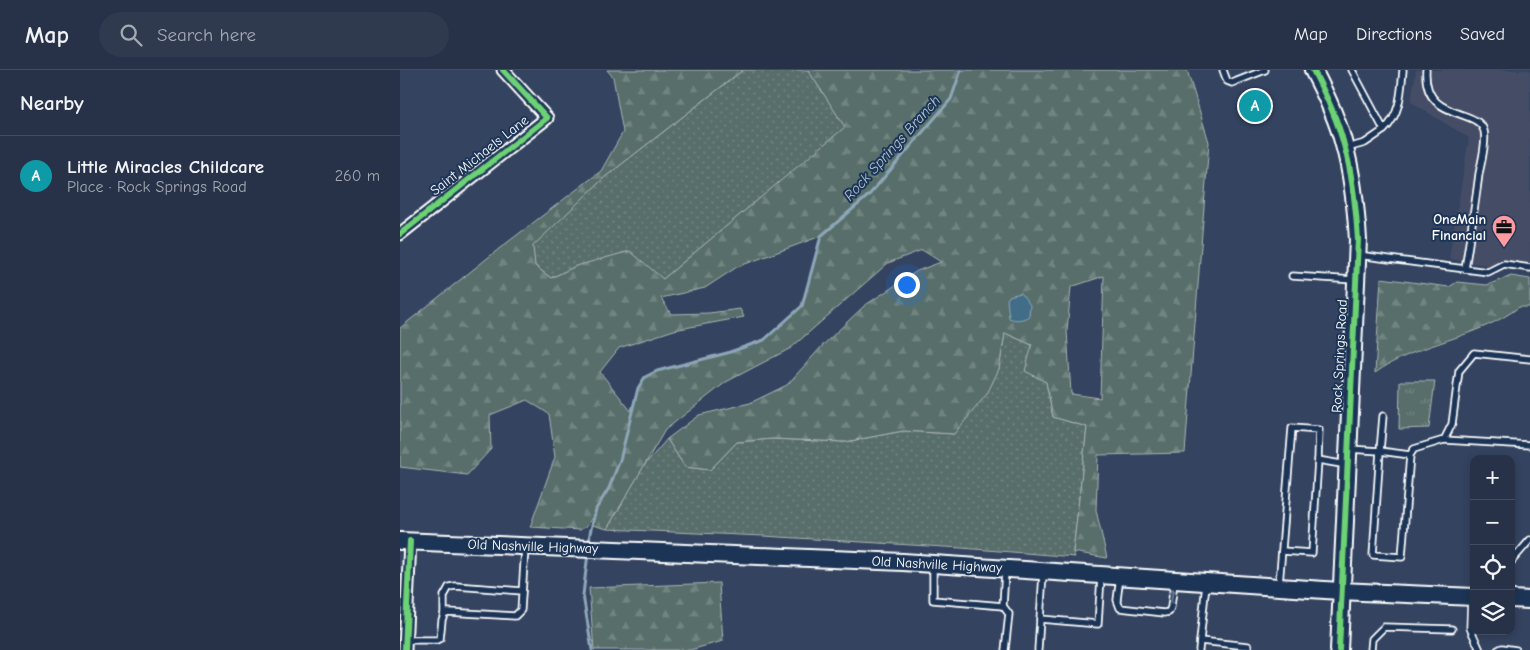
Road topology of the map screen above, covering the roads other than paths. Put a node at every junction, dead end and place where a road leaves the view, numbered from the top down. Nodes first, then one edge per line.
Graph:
1 (503, 70) edge
2 (1223, 70) edge
3 (1265, 70) edge
4 (1313, 70) edge
5 (1352, 70) edge
6 (1402, 70) edge
7 (1426, 70) edge
8 (1384, 130) junction
9 (1345, 149) junction
10 (400, 234) edge
11 (1357, 255) junction
12 (1530, 268) edge
13 (1465, 269) junction
14 (1292, 276) dead end
15 (1356, 280) junction
16 (1530, 359) edge
17 (1383, 416) dead end
18 (1444, 440) junction
19 (1530, 445) edge
20 (1380, 451) junction
21 (1410, 455) junction
22 (1347, 457) junction
23 (1318, 460) junction
24 (1530, 540) edge
25 (405, 541) edge
26 (525, 546) junction
27 (1282, 551) junction
28 (1515, 557) edge
29 (933, 564) junction
30 (1005, 568) junction
31 (1043, 571) junction
32 (1101, 575) junction
33 (1120, 576) junction
34 (1174, 580) junction
35 (1206, 582) junction
36 (1279, 587) junction
37 (522, 591) junction
38 (1340, 591) junction
39 (1470, 597) edge
40 (1515, 598) edge
41 (1530, 600) edge
42 (1004, 606) junction
43 (444, 614) junction
44 (1040, 619) junction
45 (1452, 629) dead end
46 (1473, 635) edge
47 (1200, 641) junction
48 (405, 645) edge
49 (1248, 646) dead end
50 (1005, 650) edge
51 (1038, 650) edge
52 (1199, 650) edge
53 (1338, 650) edge
54 (1371, 650) edge
55 (1480, 650) edge
56 (1498, 650) edge
57 (1516, 650) edge

1 - 10 street, Saint Michaels Lane
2 - 3 lane
4 - 9 main road, Rock Springs Road
5 - 8 lane
6 - 8 lane
7 - 13 lane
8 - 9 lane
9 - 11 main road, Rock Springs Road
11 - 13 lane
11 - 15 main road, Rock Springs Road
12 - 13 lane
14 - 15 lane
15 - 22 main road, Rock Springs Road
16 - 18 lane
17 - 20 lane
18 - 19 lane
18 - 21 lane
20 - 21 lane
20 - 21 lane
20 - 22 lane
22 - 23 lane
22 - 38 main road, Rock Springs Road
23 - 27 lane
23 - 27 lane
24 - 28 lane
25 - 26 main road, Old Nashville Highway
25 - 48 street
26 - 29 main road, Old Nashville Highway
26 - 37 lane
27 - 36 lane
29 - 30 main road, Old Nashville Highway
29 - 42 lane
30 - 31 main road, Old Nashville Highway
30 - 42 lane
31 - 32 main road, Old Nashville Highway
31 - 44 lane
32 - 33 main road, Old Nashville Highway
32 - 44 lane
33 - 34 main road, Old Nashville Highway
33 -> 34 lane
34 - 35 main road, Old Nashville Highway
35 - 36 main road, Old Nashville Highway
35 - 47 lane
36 - 38 main road, Old Nashville Highway
37 - 43 lane
37 - 43 lane
38 - 39 main road, Old Nashville Highway
38 - 53 main road, Rock Springs Road
40 - 41 main road
42 - 50 lane
43 - 48 lane
44 - 51 lane
45 - 54 lane
46 - 55 lane
47 - 49 lane
47 - 52 lane
56 - 57 lane

